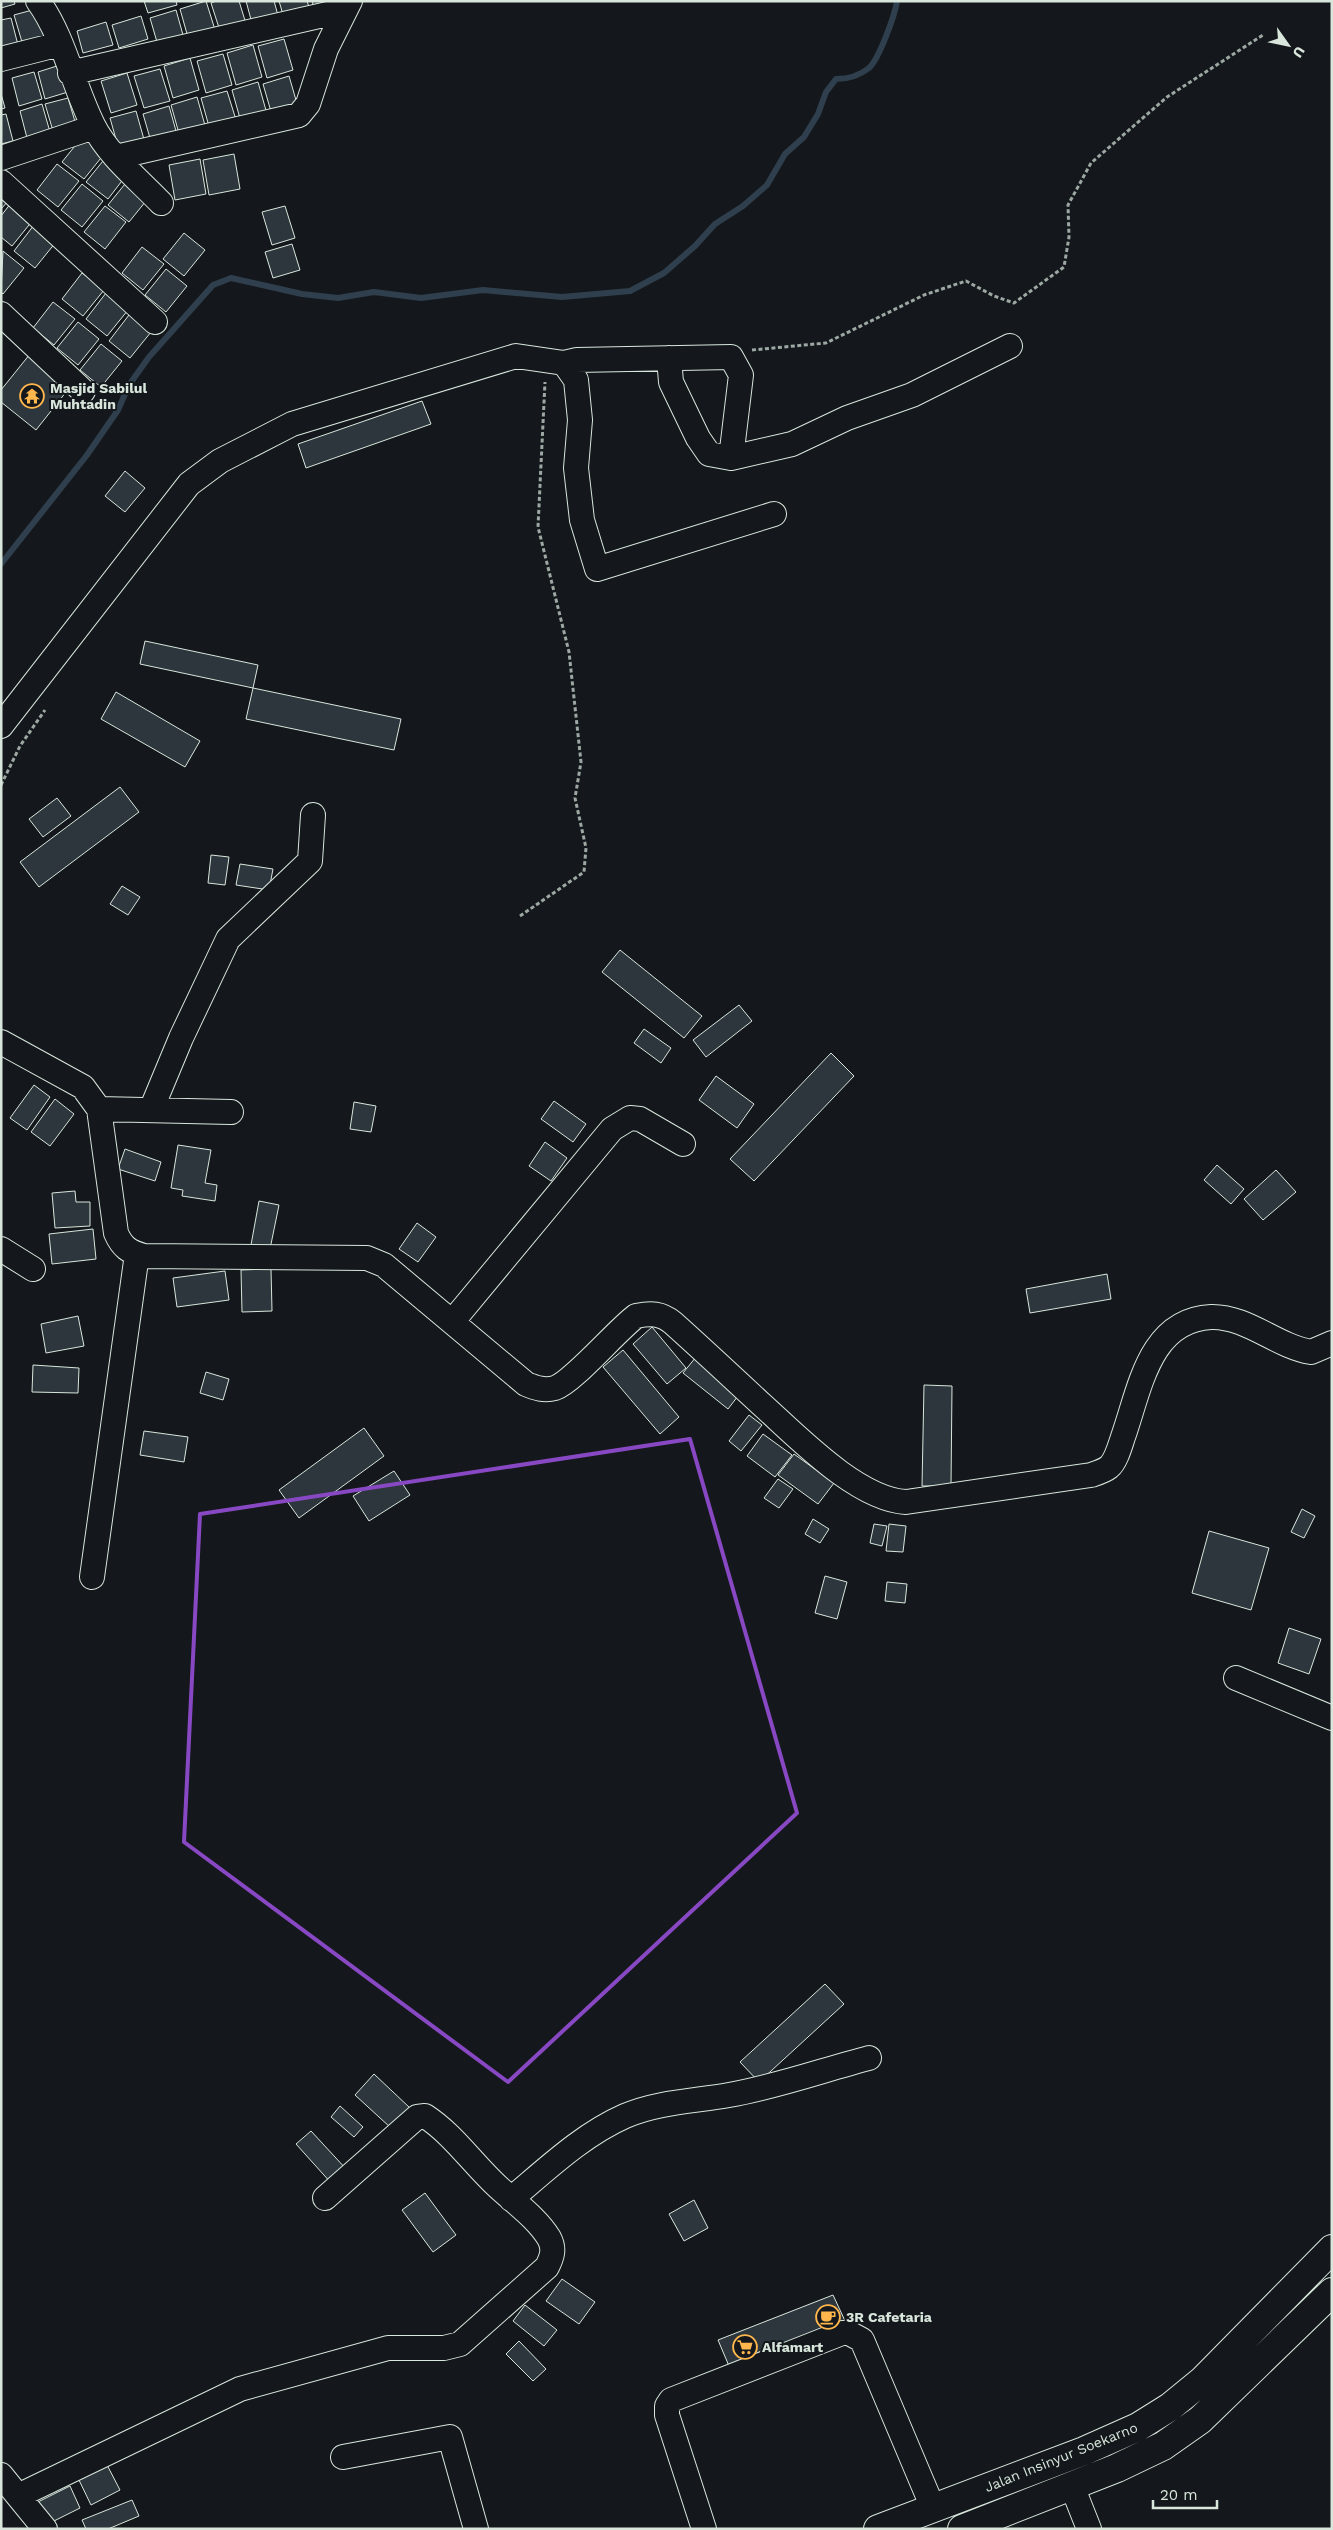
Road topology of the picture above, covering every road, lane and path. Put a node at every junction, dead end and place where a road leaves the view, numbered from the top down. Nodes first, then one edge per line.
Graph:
1 (38, 1) edge
2 (348, 6) edge
3 (1263, 35) dead end
4 (60, 44) junction
5 (1, 59) edge
6 (70, 73) junction
7 (94, 127) junction
8 (116, 157) junction
9 (1, 158) edge
10 (1, 182) edge
11 (161, 203) dead end
12 (1, 314) edge
13 (155, 322) dead end
14 (1010, 346) dead end
15 (749, 350) dead end
16 (669, 358) junction
17 (555, 369) junction
18 (83, 391) dead end
19 (731, 458) junction
20 (774, 514) dead end
21 (46, 708) dead end
22 (1, 726) edge
23 (1, 785) edge
24 (313, 815) dead end
25 (520, 916) dead end
26 (1, 1042) edge
27 (99, 1109) junction
28 (151, 1110) junction
29 (231, 1112) dead end
30 (683, 1144) dead end
31 (1, 1249) edge
32 (137, 1254) junction
33 (33, 1269) dead end
34 (452, 1322) junction
35 (1332, 1343) edge
36 (92, 1578) dead end
37 (1236, 1678) dead end
38 (1332, 1718) edge
39 (869, 2058) dead end
40 (324, 2198) dead end
41 (511, 2199) junction
42 (1332, 2249) edge
43 (1332, 2292) edge
44 (343, 2457) dead end
45 (1, 2475) edge
46 (1072, 2486) junction
47 (18, 2496) junction
48 (933, 2508) junction
49 (45, 2529) edge
50 (476, 2529) edge
51 (704, 2529) edge
52 (878, 2529) edge
53 (962, 2529) edge
54 (1089, 2529) edge

1 - 4 street
2 - 6 street
2 - 8 street
3 - 15 path
4 - 5 street
4 - 6 street
6 - 7 street
7 - 8 street
7 - 9 street
8 - 11 street
10 - 13 street
12 - 18 street
14 - 19 street
16 - 17 street
16 - 19 street
16 - 19 street
17 - 20 street
17 - 22 street
17 - 25 path
21 - 23 path
24 - 28 street
26 - 27 street
27 - 28 street
27 - 32 street
28 - 29 street
30 - 34 street
31 - 33 street
32 - 34 street
32 - 36 street
34 - 35 street
37 - 38 street
39 - 41 street
40 - 41 street
41 - 47 street
42 - 48 main road, Jalan Insinyur Soekarno
43 - 46 main road
44 - 50 street
45 - 47 street
46 - 53 main road
46 - 54 street
47 - 49 street
48 - 51 street
48 - 52 main road, Jalan Insinyur Soekarno

